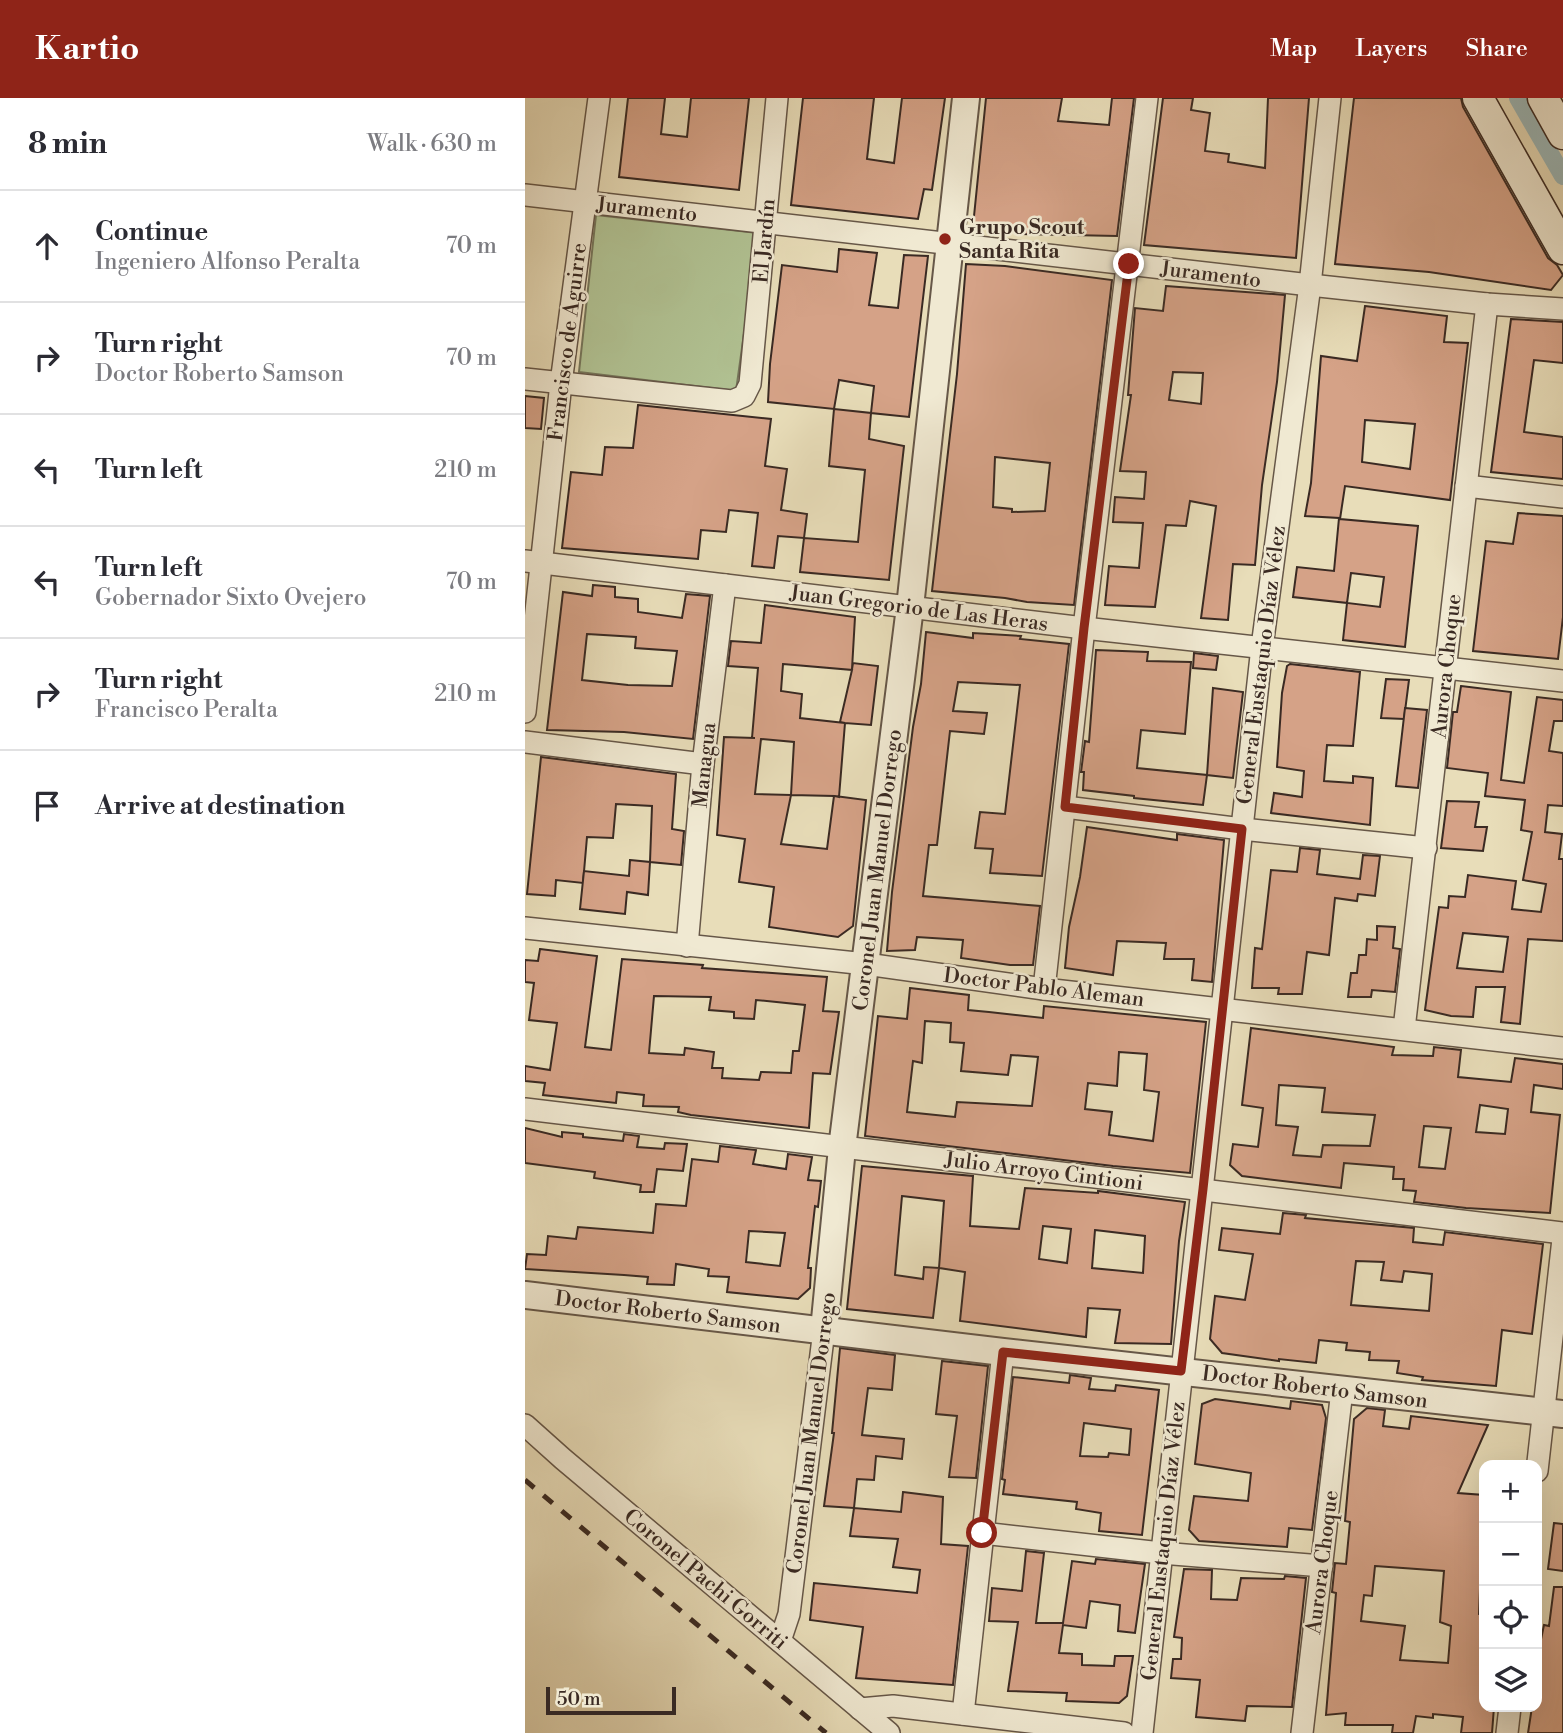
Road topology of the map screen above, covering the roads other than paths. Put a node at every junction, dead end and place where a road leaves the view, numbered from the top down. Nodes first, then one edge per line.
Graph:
1 (599, 98) edge
2 (777, 98) edge
3 (966, 98) edge
4 (1147, 98) edge
5 (1330, 98) edge
6 (1478, 98) edge
7 (1543, 98) edge
8 (1563, 134) edge
9 (525, 195) edge
10 (586, 202) junction
11 (766, 223) junction
12 (949, 245) junction
13 (1563, 249) edge
14 (1129, 264) junction
15 (1310, 285) junction
16 (1487, 304) junction
17 (1563, 309) edge
18 (525, 379) edge
19 (561, 383) junction
20 (1467, 486) junction
21 (1563, 497) edge
22 (533, 562) edge
23 (725, 584) junction
24 (910, 607) junction
25 (1084, 628) junction
26 (1262, 648) junction
27 (1445, 667) junction
28 (1563, 681) edge
29 (525, 712) edge
30 (525, 742) edge
31 (703, 764) junction
32 (1065, 807) junction
33 (1242, 829) junction
34 (1426, 848) junction
35 (525, 928) edge
36 (687, 946) junction
37 (866, 964) junction
38 (1044, 989) junction
39 (1223, 1008) junction
40 (1405, 1028) junction
41 (1563, 1048) edge
42 (525, 1109) edge
43 (842, 1148) junction
44 (1203, 1189) junction
45 (1563, 1233) edge
46 (1563, 1239) edge
47 (525, 1295) edge
48 (824, 1330) junction
49 (1003, 1352) junction
50 (1181, 1371) junction
51 (1342, 1390) junction
52 (1553, 1413) edge
53 (525, 1425) edge
54 (1540, 1460) edge
55 (982, 1533) junction
56 (1161, 1553) junction
57 (1322, 1566) junction
58 (780, 1641) junction
59 (860, 1709) junction
60 (1509, 1712) edge
61 (963, 1714) junction
62 (889, 1733) edge
63 (1124, 1733) edge
64 (1142, 1733) edge
65 (1302, 1733) edge
66 (1507, 1733) edge

1 - 10 street, Francisco de Aguirre
2 - 11 street, El Jardín
3 - 12 street, Coronel Juan Manuel Dorrego
4 - 14 street
5 - 15 street, General Eustaquio Díaz Vélez
6 - 13 main road
7 - 8 main road
9 - 10 street, Juramento
10 - 11 street, Juramento
10 - 19 street, Francisco de Aguirre
11 - 12 street, Juramento
11 - 19 street, El Jardín
12 - 14 street, Juramento
12 - 24 street, Coronel Juan Manuel Dorrego
14 - 15 street, Juramento
14 - 25 street
15 - 16 street, Juramento
15 - 26 street, General Eustaquio Díaz Vélez
16 - 17 street, Juramento
16 - 20 street, Aurora Choque
18 - 19 street
19 - 22 street, Francisco de Aguirre
20 - 21 street
20 - 27 street, Aurora Choque
22 - 23 street, Juan Gregorio de Las Heras
22 - 29 street, Francisco de Aguirre
23 - 24 street, Juan Gregorio de Las Heras
23 - 31 street, Managua
24 - 25 street, Juan Gregorio de Las Heras
24 - 37 street, Coronel Juan Manuel Dorrego
25 - 26 street, Juan Gregorio de Las Heras
25 - 32 street
26 - 27 street, Juan Gregorio de Las Heras
26 - 33 street, General Eustaquio Díaz Vélez
27 - 28 street, Juan Gregorio de Las Heras
27 - 34 street, Aurora Choque
30 - 31 street
31 - 36 street, Managua
32 - 33 street
32 - 38 street
33 - 34 street
33 - 39 street, General Eustaquio Díaz Vélez
34 - 40 street, Aurora Choque
35 - 36 street, Doctor Pablo Aleman
36 - 37 street, Doctor Pablo Aleman
37 - 38 street, Doctor Pablo Aleman
37 - 43 street, Coronel Juan Manuel Dorrego
38 - 39 street, Doctor Pablo Aleman
39 - 40 street, Doctor Pablo Aleman
39 - 44 street, General Eustaquio Díaz Vélez
40 - 41 street, Doctor Pablo Aleman
42 - 43 street, Julio Arroyo Cintioni
43 - 44 street, Julio Arroyo Cintioni
43 - 48 street, Coronel Juan Manuel Dorrego
44 - 45 street, Julio Arroyo Cintioni
44 - 50 street, General Eustaquio Díaz Vélez
46 - 52 street
47 - 48 street, Doctor Roberto Samson
48 - 49 street, Doctor Roberto Samson
48 - 58 street, Coronel Juan Manuel Dorrego
49 - 50 street, Doctor Roberto Samson
49 - 55 street
50 - 51 street, Doctor Roberto Samson
50 - 56 street, General Eustaquio Díaz Vélez
51 - 52 street, Doctor Roberto Samson
51 - 57 street, Aurora Choque
52 - 54 street
53 - 58 street, Coronel Pachi Gorriti
55 - 56 street
55 - 61 street
56 - 57 street
56 - 64 street, General Eustaquio Díaz Vélez
57 - 65 street, Aurora Choque
58 - 59 street, Coronel Pachi Gorriti
59 - 61 street
59 - 62 street, Coronel Pachi Gorriti
60 - 66 street
61 - 63 street

